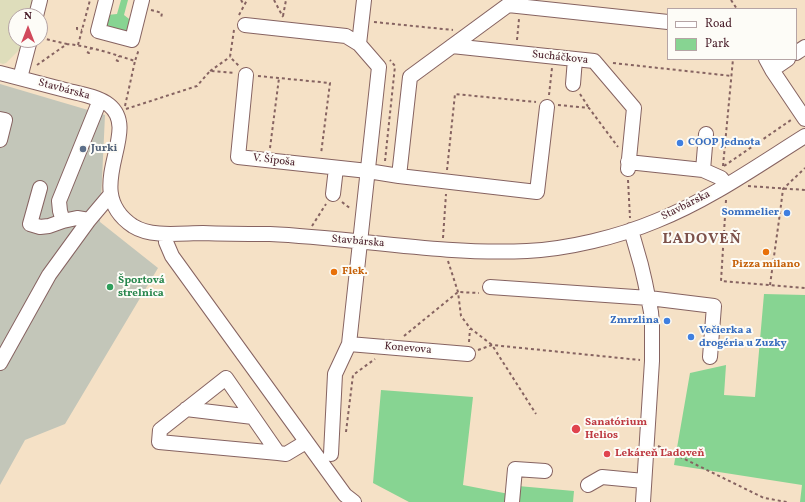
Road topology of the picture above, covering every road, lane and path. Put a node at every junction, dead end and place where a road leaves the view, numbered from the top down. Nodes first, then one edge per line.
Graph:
1 (90, 0) edge
2 (106, 0) edge
3 (241, 0) edge
4 (247, 0) edge
5 (274, 0) edge
6 (286, 0) edge
7 (364, 0) edge
8 (515, 4) edge
9 (146, 5) edge
10 (244, 5) junction
11 (161, 18) dead end
12 (370, 21) dead end
13 (667, 22) edge
14 (283, 23) junction
15 (239, 24) junction
16 (78, 27) dead end
17 (82, 30) junction
18 (453, 30) dead end
19 (48, 40) edge
20 (67, 44) junction
21 (359, 44) junction
22 (452, 46) junction
23 (28, 48) edge
24 (91, 48) dead end
25 (87, 52) dead end
26 (516, 53) junction
27 (119, 56) dead end
28 (230, 57) junction
29 (575, 59) junction
30 (116, 60) dead end
31 (733, 60) edge
32 (784, 60) edge
33 (135, 61) dead end
34 (594, 61) junction
35 (769, 64) edge
36 (36, 65) dead end
37 (552, 67) dead end
38 (210, 71) junction
39 (0, 73) edge
40 (246, 75) junction
41 (732, 76) junction
42 (20, 78) junction
43 (278, 78) junction
44 (573, 84) joint
45 (100, 100) junction
46 (547, 105) junction
47 (589, 108) junction
48 (803, 115) edge
49 (0, 119) edge
50 (706, 134) dead end
51 (805, 136) edge
52 (0, 140) edge
53 (269, 161) junction
54 (320, 166) junction
55 (628, 166) junction
56 (336, 168) junction
57 (805, 168) edge
58 (703, 170) junction
59 (368, 171) junction
60 (399, 176) junction
61 (447, 181) junction
62 (728, 185) junction
63 (40, 188) dead end
64 (783, 189) junction
65 (805, 190) edge
66 (111, 194) junction
67 (333, 194) junction
68 (362, 218) junction
69 (89, 220) junction
70 (63, 221) junction
71 (311, 227) dead end
72 (631, 230) junction
73 (167, 234) junction
74 (360, 241) junction
75 (444, 250) junction
76 (770, 285) junction
77 (490, 287) dead end
78 (805, 288) edge
79 (458, 292) junction
80 (649, 298) junction
81 (349, 344) junction
82 (492, 345) junction
83 (390, 348) junction
84 (468, 354) joint
85 (710, 358) dead end
86 (652, 361) junction
87 (0, 363) edge
88 (186, 409) junction
89 (536, 414) dead end
90 (253, 417) junction
91 (345, 435) dead end
92 (646, 441) junction
93 (306, 442) junction
94 (278, 453) junction
95 (330, 454) dead end
96 (545, 471) dead end
97 (644, 481) junction
98 (588, 485) dead end
99 (354, 502) edge
100 (512, 502) edge
101 (643, 502) edge
102 (787, 502) edge

1 - 17 path
2 - 9 street
3 - 10 path
4 - 10 path
5 - 14 path
6 - 14 path
7 - 21 street
8 - 13 street
8 - 22 street
8 - 26 path
9 - 11 path
10 - 15 path
12 - 18 path
14 - 15 street
14 - 21 street
15 - 28 path
16 - 17 path
17 - 20 path
19 - 20 path
20 - 36 path
21 - 59 street
22 - 26 street, Sucháčkova
22 - 60 street
23 - 42 street
24 - 25 path
26 - 29 street, Sucháčkova
27 - 30 path
28 - 38 path
28 - 40 path
29 - 34 street, Sucháčkova
29 - 44 street
31 - 41 path
32 - 35 street
33 - 38 path
34 - 41 path
34 - 55 street, Sucháčkova
35 - 48 street
37 - 46 path
38 - 40 path
39 - 42 street, Stavbárska
40 - 43 path
40 - 53 street, V. Šípoša
41 - 48 path
42 - 45 street, Stavbárska
43 - 53 path
43 - 54 path
44 - 47 path
45 - 66 street, Stavbárska
45 - 70 street
46 - 47 path
46 - 61 street
46 - 61 path
47 - 55 path
49 - 52 street
50 - 58 street
51 - 62 street, Stavbárska
53 - 54 street, V. Šípoša
54 - 56 street, V. Šípoša
55 - 58 street
55 - 72 path
56 - 59 street, V. Šípoša
56 - 67 street
57 - 64 path
58 - 62 street
59 - 60 street
59 - 68 street
60 - 61 street
61 - 75 path
62 - 64 path
62 - 72 street, Stavbárska
62 - 76 path
63 - 70 street
64 - 65 path
64 - 76 path
66 - 69 street
66 - 73 street, Stavbárska
67 - 68 path
67 - 71 path
68 - 74 street
69 - 70 street
69 - 87 street
72 - 75 street, Stavbárska
72 - 80 street
73 - 74 street, Stavbárska
73 - 93 street
74 - 75 street, Stavbárska
74 - 81 street
75 - 79 path
76 - 78 path
77 - 80 street
79 - 82 path
79 - 83 path
80 - 85 street
80 - 86 street
81 - 83 street, Konevova
81 - 95 street
82 - 84 path
82 - 86 path
82 - 89 path
83 - 84 street, Konevova
83 - 91 path
86 - 92 street
88 - 90 street
88 - 90 street
88 - 94 street
90 - 94 street
92 - 97 street
92 - 102 path
93 - 94 street
93 - 99 street
96 - 100 street
97 - 98 street
97 - 101 street

